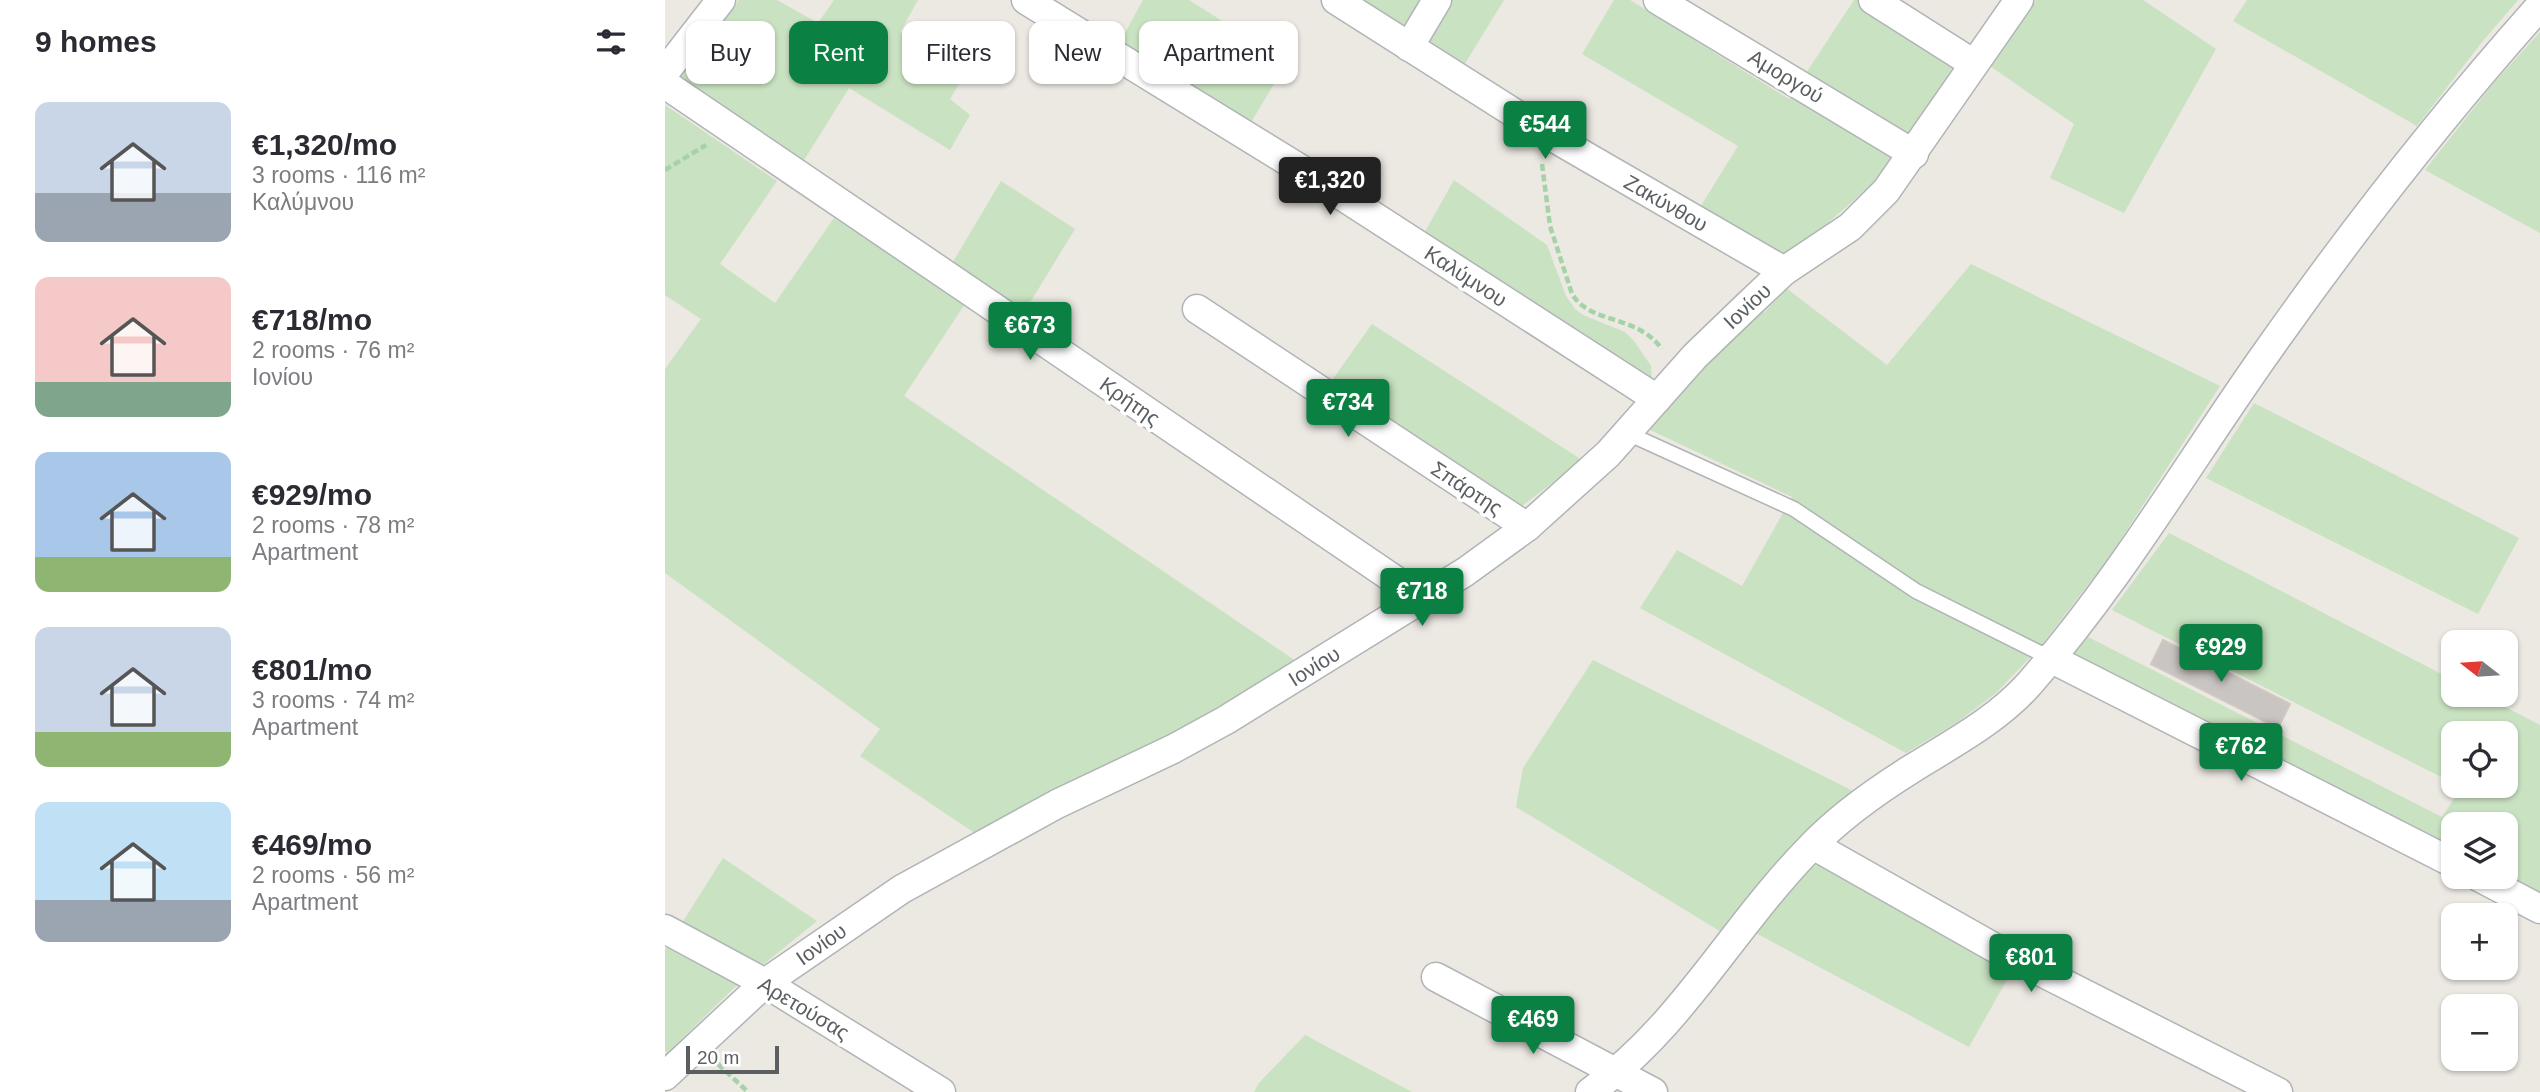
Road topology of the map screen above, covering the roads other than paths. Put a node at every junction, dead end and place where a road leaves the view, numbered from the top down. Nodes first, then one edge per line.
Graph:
1 (721, 0) edge
2 (1025, 0) edge
3 (1336, 0) edge
4 (1437, 0) edge
5 (1658, 0) edge
6 (1873, 0) edge
7 (2019, 0) edge
8 (2540, 6) edge
9 (1409, 47) junction
10 (1974, 64) junction
11 (665, 72) edge
12 (665, 84) edge
13 (1914, 154) junction
14 (1784, 271) junction
15 (1197, 309) dead end
16 (1657, 399) junction
17 (1627, 433) junction
18 (1527, 527) junction
19 (1423, 599) junction
20 (2050, 659) junction
21 (1813, 845) junction
22 (2441, 857) edge
23 (2502, 889) edge
24 (2540, 909) edge
25 (665, 929) edge
26 (1436, 977) dead end
27 (765, 983) junction
28 (1617, 1072) junction
29 (665, 1076) edge
30 (941, 1092) edge
31 (1590, 1092) edge
32 (1653, 1092) edge
33 (2278, 1092) edge

1 - 11 street
2 - 16 street, Καλύμνου
3 - 9 street, Ζακύνθου
4 - 9 street
5 - 13 street, Αμοργού
6 - 10 street
7 - 10 street, Ιονίου
8 - 20 street
9 - 14 street, Ζακύνθου
10 - 13 street, Ιονίου
12 - 19 street, Κρήτης
13 - 14 street, Ιονίου
14 - 16 street, Ιονίου
15 - 18 street, Σπάρτης
16 - 17 street, Ιονίου
17 - 18 street, Ιονίου
17 - 20 lane
18 - 19 street, Ιονίου
19 - 27 street, Ιονίου
20 - 21 street
20 - 22 street
21 - 28 street
21 - 33 street
23 - 24 street
25 - 27 street, Αρετούσας
26 - 28 street
27 - 29 street, Ιονίου
27 - 30 street, Αρετούσας
28 - 31 street
28 - 32 street

